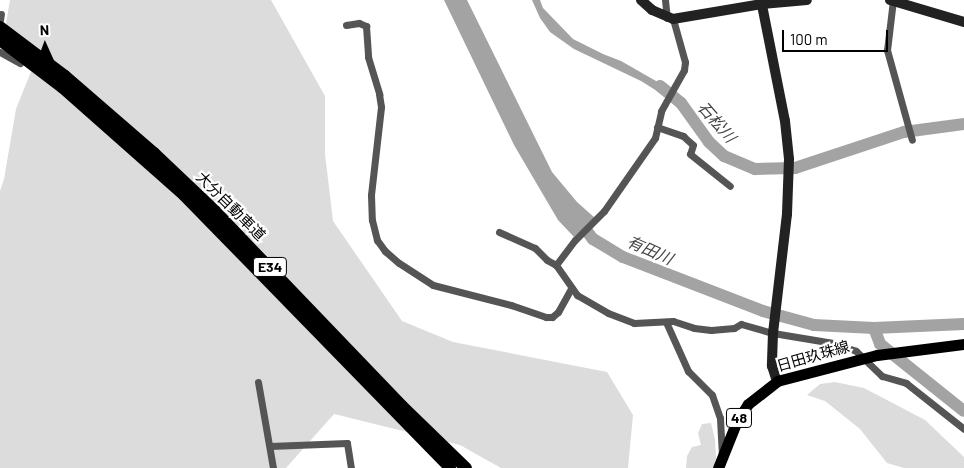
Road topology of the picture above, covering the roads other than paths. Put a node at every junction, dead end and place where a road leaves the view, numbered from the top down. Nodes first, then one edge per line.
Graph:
1 (641, 0) edge
2 (665, 0) edge
3 (807, 0) edge
4 (892, 0) edge
5 (905, 1) edge
6 (762, 2) edge
7 (670, 18) junction
8 (0, 20) edge
9 (964, 22) edge
10 (346, 25) dead end
11 (0, 40) edge
12 (0, 52) edge
13 (20, 63) dead end
14 (64, 82) junction
15 (657, 128) junction
16 (912, 140) dead end
17 (730, 186) dead end
18 (499, 232) dead end
19 (556, 265) junction
20 (571, 289) junction
21 (666, 322) junction
22 (773, 333) junction
23 (964, 344) edge
24 (863, 358) junction
25 (777, 381) junction
26 (258, 382) dead end
27 (964, 429) edge
28 (270, 446) junction
29 (723, 457) junction
30 (273, 468) edge
31 (351, 468) edge
32 (450, 468) edge
33 (466, 468) edge
34 (718, 468) edge

1 - 7 street
2 - 7 street
3 - 6 street
4 - 5 street
4 - 16 street
5 - 9 street
6 - 7 street
6 - 22 street
7 - 15 street
8 - 14 highway, 大分自動車道 / E34
10 - 20 street
11 - 14 highway, 大分自動車道 / E34
12 - 13 street
14 - 32 highway, 大分自動車道 / E34
14 - 33 highway, 大分自動車道 / E34
15 - 17 street
15 - 19 street
18 - 19 street
19 - 20 street
20 - 21 street
21 - 22 street
21 - 29 street
22 - 24 street
22 - 25 street
23 - 24 main road, 日田玖珠線 / 48
24 - 25 main road, 日田玖珠線 / 48
24 - 27 street
25 - 29 main road, 日田玖珠線 / 48
26 - 28 street
28 - 30 street
28 - 31 street
29 - 34 main road, 日田玖珠線 / 48

